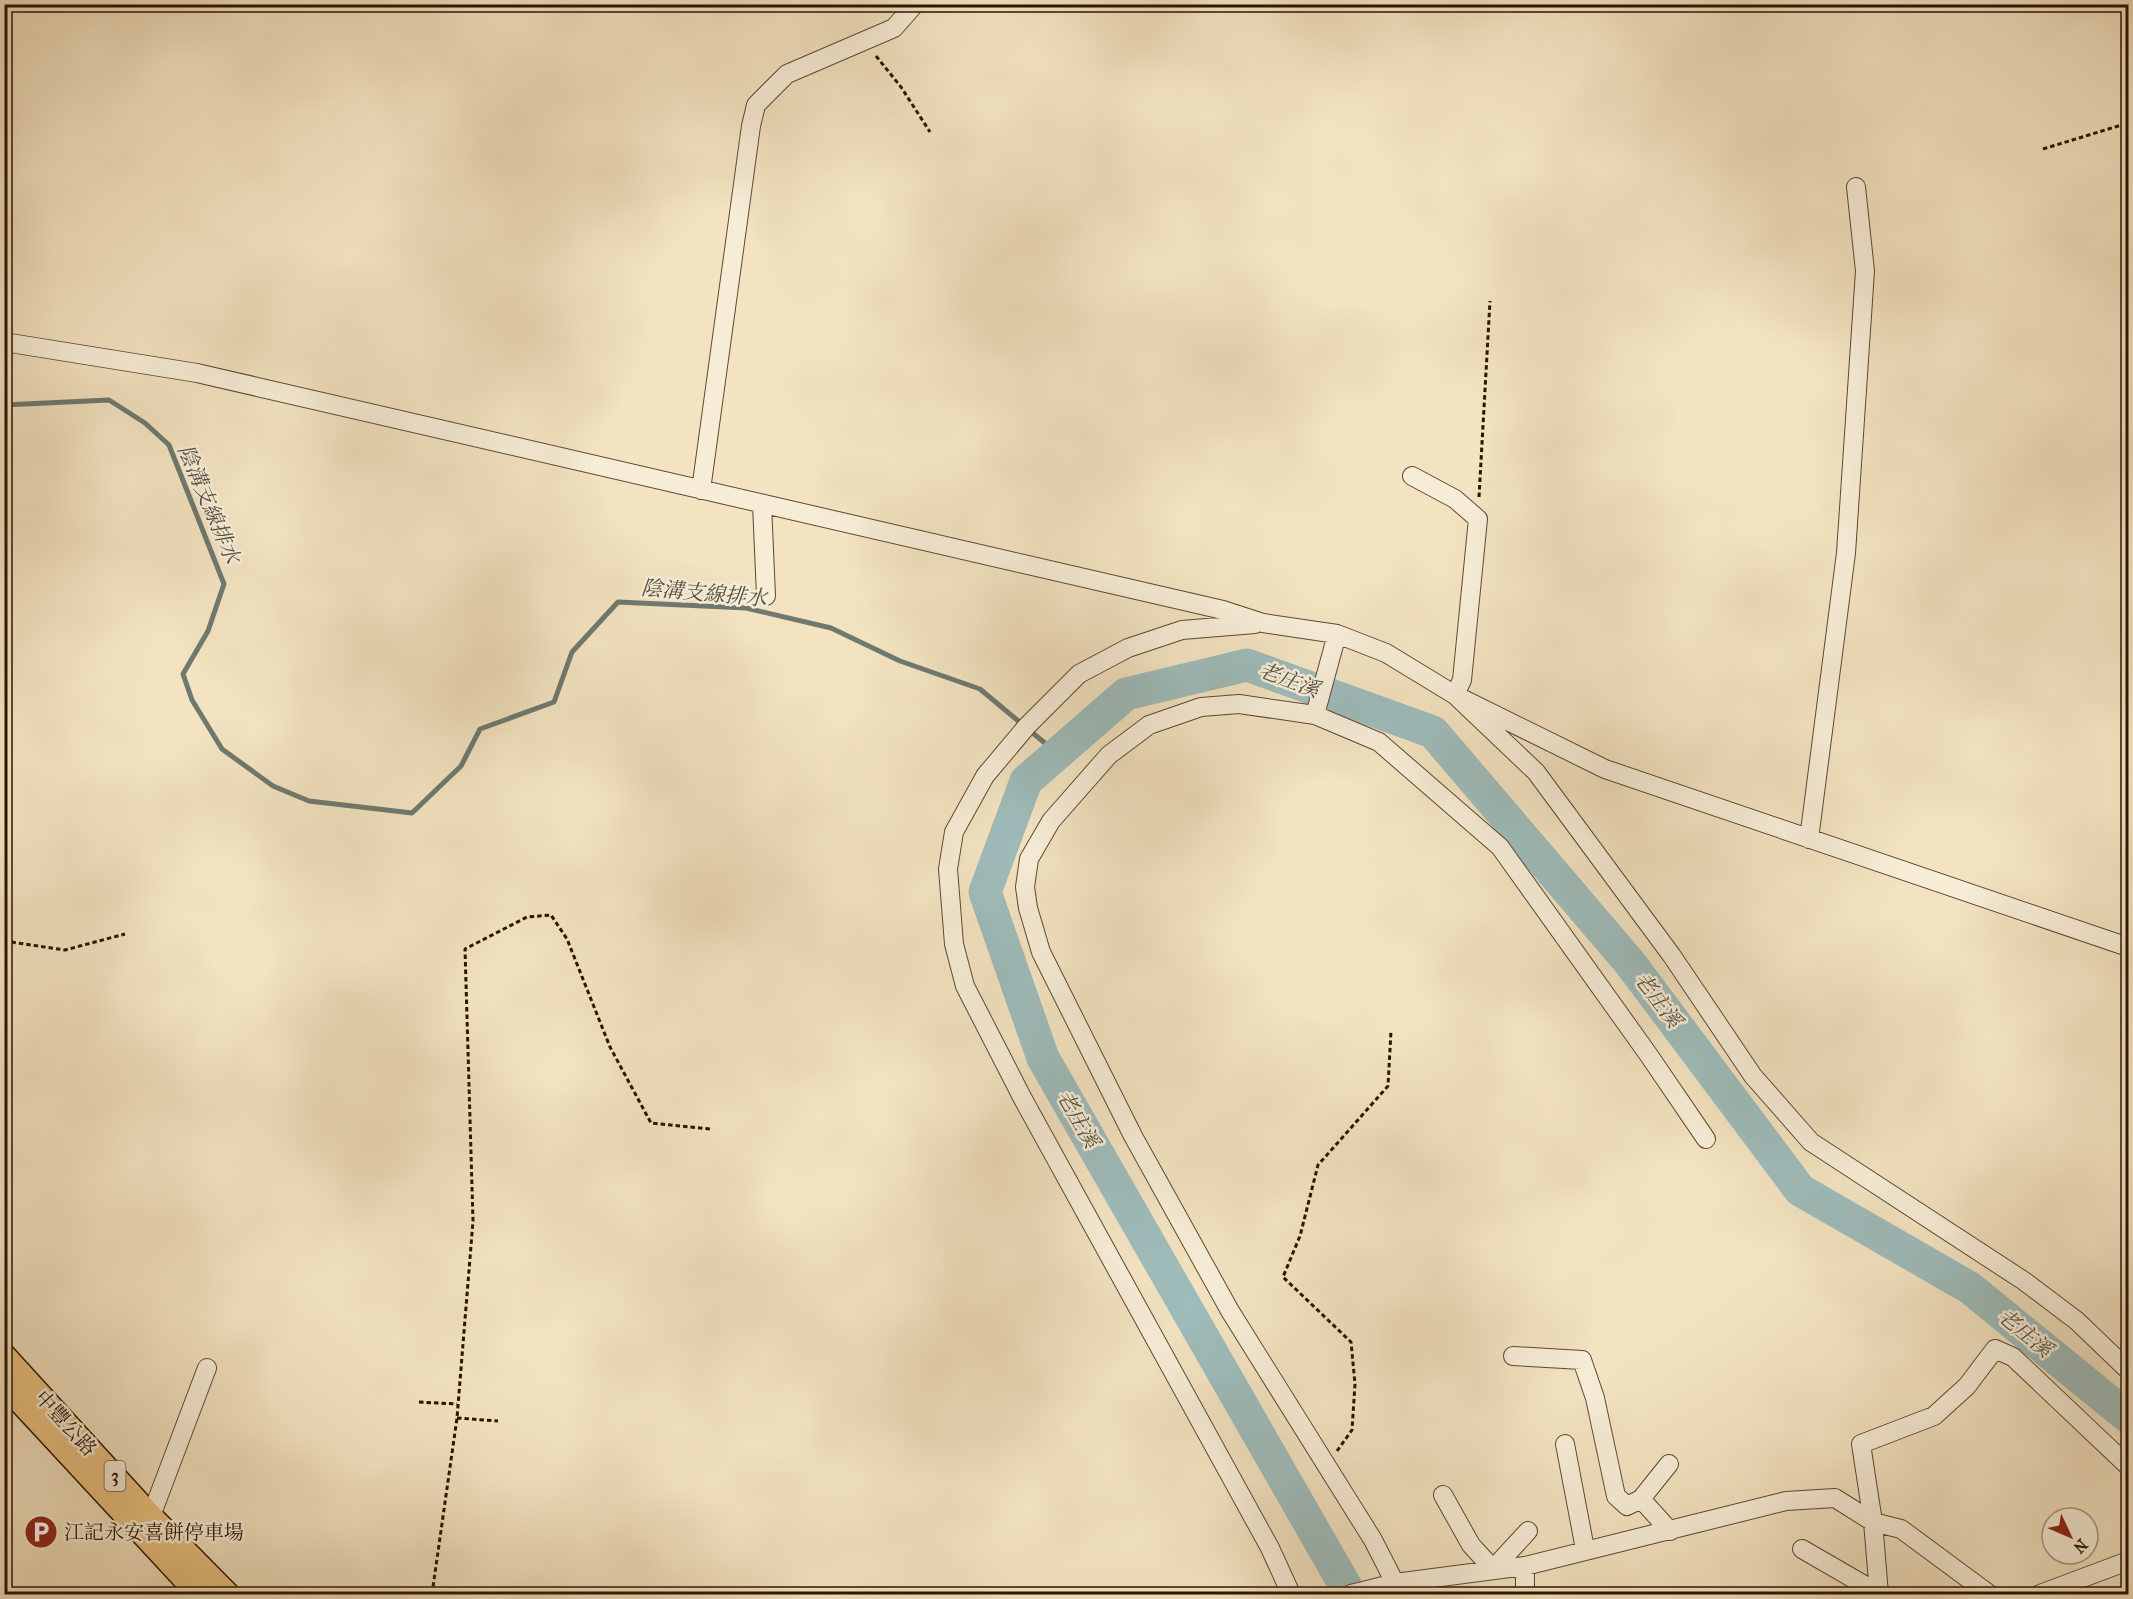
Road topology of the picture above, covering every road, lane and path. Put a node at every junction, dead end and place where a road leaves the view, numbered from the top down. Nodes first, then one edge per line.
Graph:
1 (915, 4) edge
2 (864, 40) junction
3 (2128, 123) edge
4 (930, 132) dead end
5 (2043, 149) dead end
6 (1856, 187) dead end
7 (1490, 301) dead end
8 (4, 342) edge
9 (1412, 476) dead end
10 (701, 490) junction
11 (762, 504) junction
12 (1478, 519) junction
13 (766, 596) dead end
14 (1263, 623) junction
15 (1337, 634) junction
16 (1455, 695) junction
17 (1315, 715) junction
18 (1809, 839) junction
19 (125, 934) dead end
20 (4, 941) edge
21 (2128, 946) edge
22 (1391, 1031) dead end
23 (711, 1130) dead end
24 (1706, 1139) dead end
25 (4, 1355) edge
26 (1513, 1356) dead end
27 (207, 1368) dead end
28 (2128, 1370) edge
29 (4, 1385) edge
30 (419, 1402) dead end
31 (457, 1404) junction
32 (457, 1418) junction
33 (498, 1421) dead end
34 (1565, 1444) dead end
35 (1669, 1464) dead end
36 (1327, 1466) junction
37 (2128, 1467) edge
38 (1443, 1495) dead end
39 (1641, 1499) junction
40 (144, 1522) junction
41 (1873, 1522) junction
42 (1528, 1531) dead end
43 (1670, 1531) junction
44 (1802, 1549) dead end
45 (1585, 1550) junction
46 (2128, 1561) edge
47 (1525, 1566) junction
48 (1493, 1569) junction
49 (1392, 1588) edge
50 (198, 1594) edge
51 (228, 1594) edge
52 (432, 1594) edge
53 (1291, 1594) edge
54 (1351, 1594) edge
55 (1525, 1594) edge
56 (1879, 1594) edge
57 (1989, 1594) edge
58 (2040, 1594) edge

1 - 2 street
2 - 4 path
2 - 10 street
3 - 5 path
6 - 18 street
7 - 12 path
8 - 10 street
9 - 12 street
10 - 11 street
11 - 13 street
11 - 14 street
12 - 16 street
14 - 15 street
14 - 53 street
15 - 16 street
15 - 17 street
16 - 18 street
16 - 28 street
17 - 24 street
17 - 36 street
18 - 21 street
19 - 20 path
22 - 36 path
23 - 31 path
25 - 40 main road, 中豐公路 / 3
26 - 39 street
27 - 40 street
29 - 40 main road, 中豐公路 / 3
30 - 31 path
31 - 32 path
32 - 33 path
32 - 52 path
34 - 45 street
35 - 39 street
36 - 49 street
37 - 41 street
38 - 48 street
39 - 43 street
40 - 50 main road, 中豐公路 / 3
40 - 51 main road, 中豐公路 / 3
41 - 43 street
41 - 56 street
41 - 57 street
42 - 48 street
43 - 45 street
44 - 56 street
45 - 47 street
46 - 58 street
47 - 48 street
47 - 55 street
48 - 49 street
49 - 54 street

